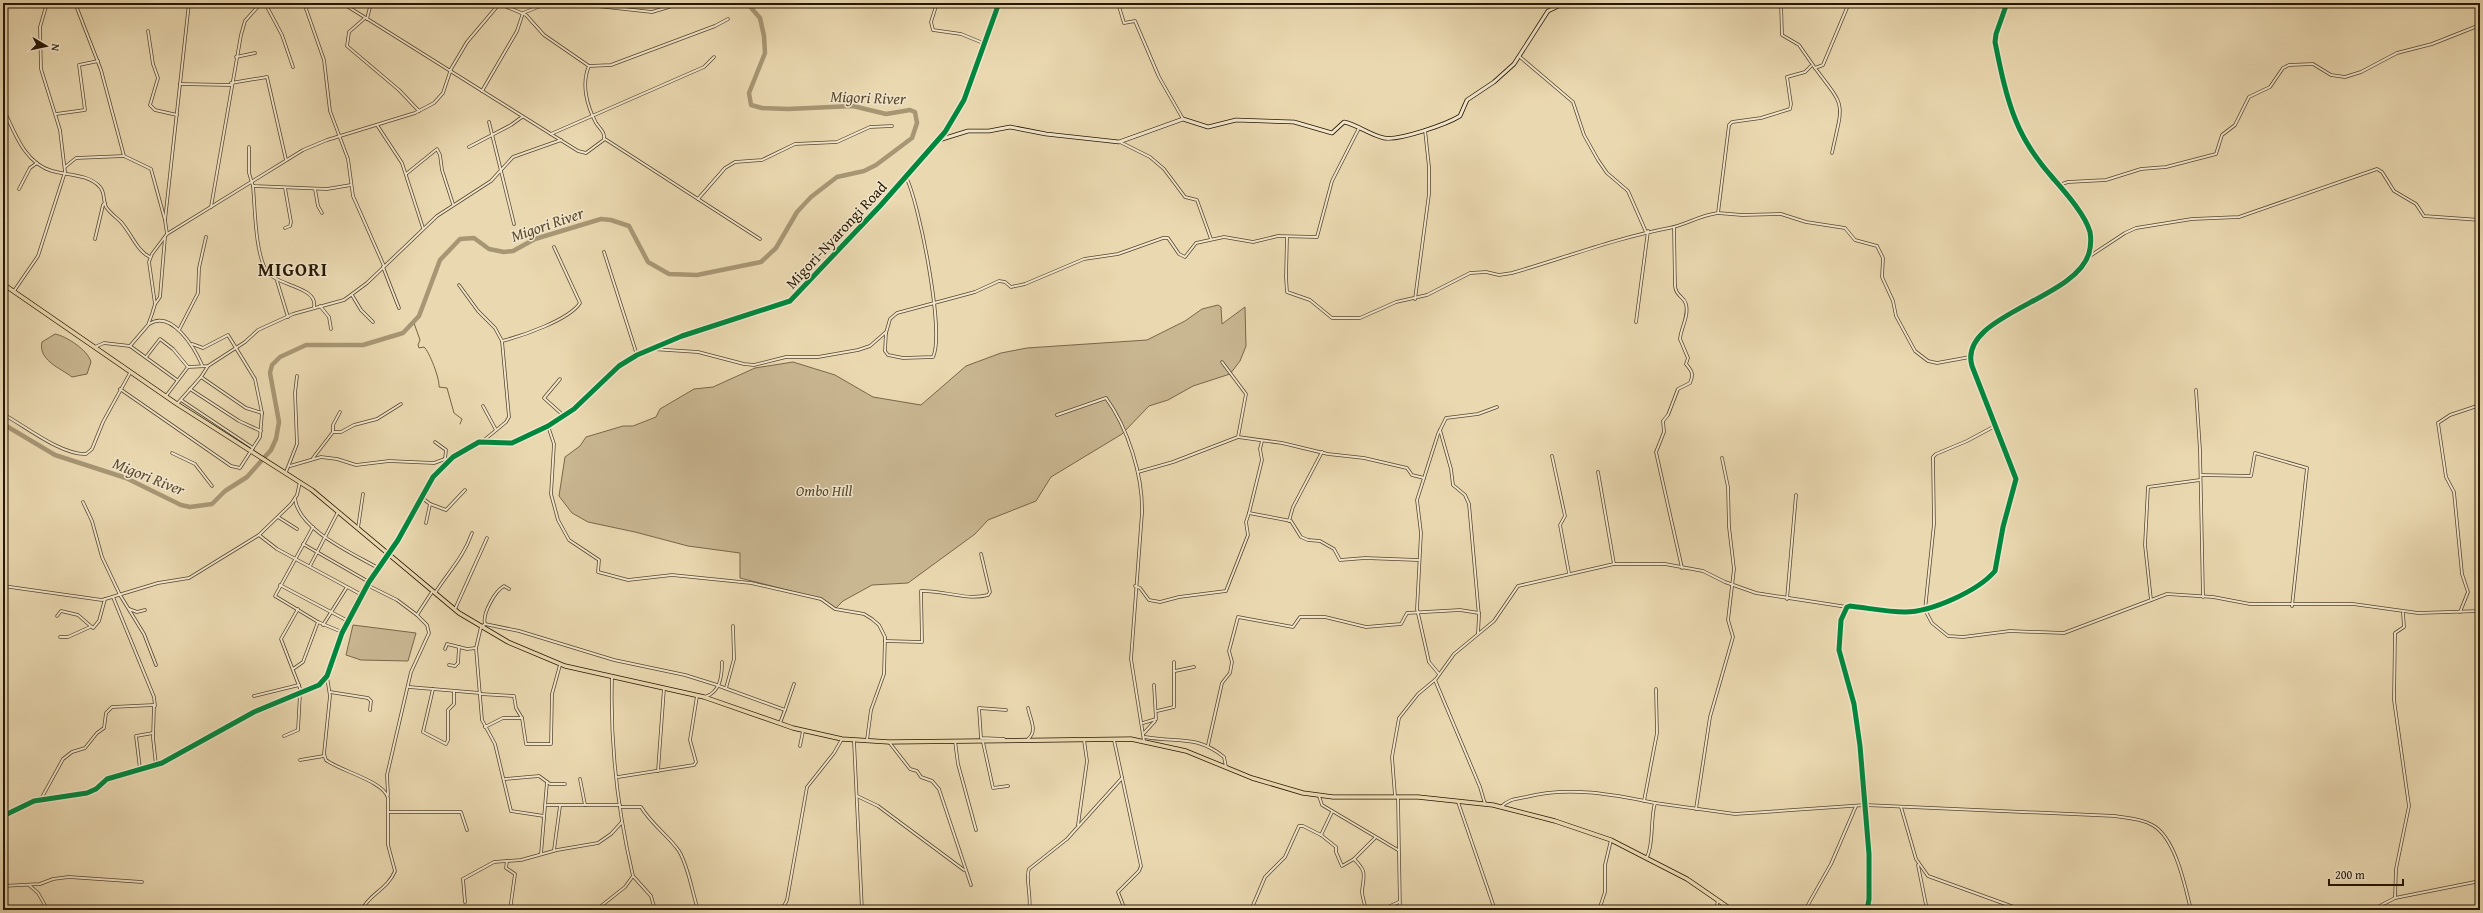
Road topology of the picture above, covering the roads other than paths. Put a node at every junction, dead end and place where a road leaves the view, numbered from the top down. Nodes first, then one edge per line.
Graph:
1 (48, 3) edge
2 (75, 3) edge
3 (189, 3) edge
4 (261, 3) edge
5 (265, 3) edge
6 (304, 3) edge
7 (342, 3) edge
8 (370, 3) edge
9 (500, 3) edge
10 (936, 3) edge
11 (999, 3) edge
12 (1118, 3) edge
13 (1565, 3) edge
14 (1781, 3) edge
15 (1849, 3) edge
16 (2007, 3) edge
17 (672, 6) dead end
18 (523, 13) junction
19 (366, 18) junction
20 (728, 19) dead end
21 (2480, 25) edge
22 (148, 31) dead end
23 (983, 43) junction
24 (255, 53) dead end
25 (236, 57) junction
26 (714, 57) dead end
27 (1520, 57) junction
28 (98, 61) junction
29 (589, 66) junction
30 (1811, 66) junction
31 (293, 67) dead end
32 (1815, 68) junction
33 (451, 72) junction
34 (180, 84) junction
35 (231, 84) junction
36 (482, 91) junction
37 (3, 108) edge
38 (419, 111) junction
39 (56, 114) junction
40 (177, 115) junction
41 (592, 115) junction
42 (522, 117) junction
43 (1183, 118) junction
44 (489, 122) dead end
45 (377, 125) junction
46 (892, 126) dead end
47 (1360, 128) junction
48 (1425, 130) junction
49 (551, 134) junction
50 (493, 135) junction
51 (340, 136) junction
52 (604, 139) junction
53 (561, 140) junction
54 (939, 140) junction
55 (1119, 142) junction
56 (249, 147) dead end
57 (469, 147) dead end
58 (1832, 153) dead end
59 (124, 156) junction
60 (286, 160) junction
61 (37, 163) junction
62 (65, 168) junction
63 (500, 170) junction
64 (65, 172) junction
65 (405, 175) junction
66 (906, 177) junction
67 (252, 181) junction
68 (351, 185) junction
69 (2059, 185) junction
70 (253, 186) junction
71 (285, 188) junction
72 (19, 189) dead end
73 (315, 189) junction
74 (698, 199) junction
75 (105, 203) junction
76 (453, 204) junction
77 (211, 207) junction
78 (322, 213) dead end
79 (1718, 213) junction
80 (165, 220) junction
81 (2480, 220) edge
82 (514, 224) dead end
83 (1674, 227) junction
84 (286, 228) dead end
85 (423, 228) junction
86 (1647, 232) junction
87 (166, 235) junction
88 (206, 237) dead end
89 (1288, 237) junction
90 (760, 239) dead end
91 (1211, 239) junction
92 (95, 240) dead end
93 (554, 248) dead end
94 (604, 252) dead end
95 (150, 257) junction
96 (2087, 258) junction
97 (384, 267) junction
98 (277, 280) junction
99 (3, 284) edge
100 (459, 285) dead end
101 (14, 291) junction
102 (352, 294) junction
103 (1415, 299) junction
104 (155, 304) junction
105 (934, 304) junction
106 (320, 306) junction
107 (314, 307) junction
108 (399, 308) dead end
109 (288, 317) junction
110 (373, 322) dead end
111 (1636, 322) dead end
112 (148, 324) junction
113 (331, 329) dead end
114 (179, 330) junction
115 (886, 333) junction
116 (502, 341) junction
117 (192, 344) junction
118 (130, 346) junction
119 (95, 347) junction
120 (237, 347) junction
121 (652, 349) junction
122 (637, 355) junction
123 (146, 357) junction
124 (1970, 357) junction
125 (1222, 362) dead end
126 (203, 365) junction
127 (208, 366) junction
128 (188, 367) junction
129 (131, 372) junction
130 (297, 376) dead end
131 (201, 377) junction
132 (560, 379) dead end
133 (177, 380) junction
134 (120, 389) junction
135 (190, 389) junction
136 (2196, 390) dead end
137 (166, 396) junction
138 (181, 400) junction
139 (177, 404) junction
140 (401, 404) dead end
141 (2480, 405) edge
142 (483, 406) dead end
143 (1497, 407) dead end
144 (340, 412) dead end
145 (262, 413) junction
146 (3, 414) edge
147 (1057, 415) dead end
148 (564, 416) junction
149 (548, 426) junction
150 (1995, 426) junction
151 (496, 430) junction
152 (1440, 430) junction
153 (261, 431) junction
154 (333, 432) junction
155 (1238, 437) junction
156 (483, 441) junction
157 (1262, 441) junction
158 (435, 442) dead end
159 (252, 449) junction
160 (1322, 452) junction
161 (172, 453) dead end
162 (1552, 456) dead end
163 (313, 458) junction
164 (1722, 458) dead end
165 (447, 460) junction
166 (290, 466) junction
167 (286, 472) junction
168 (1138, 472) junction
169 (1598, 472) dead end
170 (2201, 475) junction
171 (1424, 478) junction
172 (2201, 479) junction
173 (300, 482) junction
174 (212, 486) dead end
175 (465, 490) dead end
176 (363, 494) dead end
177 (1796, 495) dead end
178 (421, 497) junction
179 (295, 498) junction
180 (83, 502) dead end
181 (430, 504) junction
182 (338, 511) junction
183 (1249, 513) junction
184 (278, 518) junction
185 (1289, 521) junction
186 (426, 523) dead end
187 (313, 527) junction
188 (358, 528) junction
189 (297, 529) dead end
190 (472, 533) dead end
191 (259, 535) junction
192 (325, 538) junction
193 (487, 538) dead end
194 (303, 544) junction
195 (317, 552) junction
196 (388, 554) junction
197 (981, 554) dead end
198 (295, 558) junction
199 (1418, 560) junction
200 (1614, 564) junction
201 (310, 566) junction
202 (378, 568) junction
203 (1682, 568) junction
204 (1569, 573) junction
205 (368, 584) junction
206 (280, 585) junction
207 (1732, 585) junction
208 (3, 586) edge
209 (1135, 586) junction
210 (347, 587) junction
211 (509, 589) dead end
212 (433, 593) junction
213 (120, 595) junction
214 (362, 595) junction
215 (113, 597) junction
216 (2203, 597) junction
217 (106, 599) junction
218 (1787, 599) junction
219 (2151, 600) junction
220 (2292, 606) junction
221 (1847, 607) junction
222 (129, 609) junction
223 (298, 609) junction
224 (145, 610) dead end
225 (454, 610) junction
226 (1925, 610) junction
227 (2480, 611) edge
228 (137, 612) junction
229 (332, 612) junction
230 (2403, 612) junction
231 (2460, 612) junction
232 (1479, 613) junction
233 (1417, 614) junction
234 (57, 616) dead end
235 (417, 616) junction
236 (134, 617) junction
237 (348, 621) junction
238 (318, 622) junction
239 (485, 624) junction
240 (323, 625) junction
241 (734, 626) dead end
242 (90, 627) junction
243 (481, 627) junction
244 (342, 633) junction
245 (1478, 633) junction
246 (60, 637) dead end
247 (885, 640) junction
248 (459, 647) junction
249 (476, 648) junction
250 (445, 649) dead end
251 (722, 662) dead end
252 (1174, 662) dead end
253 (561, 664) junction
254 (156, 665) dead end
255 (449, 665) dead end
256 (1194, 667) dead end
257 (293, 669) junction
258 (1175, 671) junction
259 (1438, 674) junction
260 (327, 676) junction
261 (612, 678) junction
262 (1435, 680) junction
263 (794, 684) dead end
264 (299, 685) junction
265 (718, 685) junction
266 (1154, 685) dead end
267 (409, 686) junction
268 (664, 688) junction
269 (726, 688) junction
270 (1656, 688) dead end
271 (433, 689) junction
272 (300, 692) junction
273 (330, 692) junction
274 (454, 692) junction
275 (480, 694) junction
276 (254, 696) dead end
277 (698, 696) junction
278 (704, 697) junction
279 (155, 707) junction
280 (1028, 708) dead end
281 (370, 710) dead end
282 (785, 710) junction
283 (1006, 710) dead end
284 (1157, 711) junction
285 (522, 718) junction
286 (1155, 721) junction
287 (1143, 723) junction
288 (780, 724) junction
289 (485, 727) junction
290 (803, 731) junction
291 (153, 733) junction
292 (1144, 733) junction
293 (284, 736) dead end
294 (1113, 738) junction
295 (842, 739) junction
296 (1083, 739) junction
297 (1144, 739) junction
298 (983, 740) junction
299 (1027, 740) junction
300 (854, 741) junction
301 (866, 742) junction
302 (889, 742) junction
303 (955, 742) junction
304 (1208, 745) junction
305 (800, 746) dead end
306 (324, 756) junction
307 (300, 760) dead end
308 (156, 765) junction
309 (1226, 767) junction
310 (140, 769) junction
311 (658, 771) junction
312 (618, 777) junction
313 (1122, 778) junction
314 (505, 779) junction
315 (580, 779) dead end
316 (547, 782) junction
317 (565, 784) dead end
318 (1008, 786) dead end
319 (388, 796) junction
320 (857, 796) junction
321 (1319, 796) junction
322 (1397, 796) junction
323 (40, 800) junction
324 (1458, 800) junction
325 (1644, 801) junction
326 (1655, 803) junction
327 (1484, 804) junction
328 (547, 805) junction
329 (585, 805) junction
330 (560, 806) junction
331 (620, 806) junction
332 (1856, 806) junction
333 (1865, 806) junction
334 (1501, 807) junction
335 (1901, 807) junction
336 (1696, 810) junction
337 (389, 812) junction
338 (1332, 812) junction
339 (3, 816) edge
340 (544, 816) junction
341 (622, 821) junction
342 (1078, 826) junction
343 (467, 830) dead end
344 (976, 830) dead end
345 (1321, 835) junction
346 (1375, 838) junction
347 (1611, 840) junction
348 (554, 850) junction
349 (1398, 850) junction
350 (541, 854) junction
351 (1647, 857) junction
352 (1354, 859) junction
353 (507, 861) junction
354 (1918, 864) junction
355 (965, 871) junction
356 (633, 876) junction
357 (2480, 881) edge
358 (142, 882) dead end
359 (28, 885) junction
360 (971, 885) dead end
361 (3, 886) edge
362 (2395, 898) junction
363 (1718, 900) junction
364 (465, 902) dead end
365 (1399, 902) junction
366 (44, 910) edge
367 (362, 910) edge
368 (510, 910) edge
369 (596, 910) edge
370 (655, 910) edge
371 (698, 910) edge
372 (772, 910) edge
373 (862, 910) edge
374 (1029, 910) edge
375 (1125, 910) edge
376 (1251, 910) edge
377 (1366, 910) edge
378 (1381, 910) edge
379 (1400, 910) edge
380 (1495, 910) edge
381 (1599, 910) edge
382 (1716, 910) edge
383 (1732, 910) edge
384 (1805, 910) edge
385 (1867, 910) edge
386 (1927, 910) edge
387 (2022, 910) edge
388 (2191, 910) edge
389 (2372, 910) edge

1 - 39 street
2 - 28 street
3 - 34 street
4 - 25 street
5 - 31 street
6 - 51 street
7 - 19 street
8 - 19 street
9 - 18 street
9 - 33 street
10 - 23 street
11 - 23 street, Migori-Nyarongi Road
12 - 43 street
13 - 27 street
14 - 30 street
15 - 32 street
16 - 69 street
17 - 18 street
18 - 29 street
18 - 36 street
19 - 33 street
19 - 38 street
20 - 29 street
21 - 69 street
22 - 40 street
23 - 54 street, Migori-Nyarongi Road
24 - 25 street
25 - 35 street
26 - 41 street
27 - 48 street
27 - 86 street
28 - 39 street
28 - 59 street
29 - 41 street
30 - 32 street
30 - 79 street
32 - 58 street
33 - 36 street
33 - 38 street
34 - 35 street
34 - 40 street
35 - 60 street
35 - 77 street
36 - 42 street
37 - 61 street
38 - 45 street
39 - 62 street
40 - 80 street
41 - 49 street
41 - 52 street
42 - 49 street
42 - 50 street
43 - 47 street
43 - 55 street
44 - 50 street
45 - 51 street
45 - 65 street
46 - 74 street
47 - 48 street
47 - 89 street
48 - 103 street
49 - 53 street
50 - 57 street
50 - 63 street
51 - 60 street
51 - 68 street
52 - 53 street
52 - 74 street
53 - 63 street
54 - 55 street
54 - 66 street, Migori-Nyarongi Road
55 - 91 street
56 - 67 street
59 - 62 street
59 - 80 street
60 - 67 street
61 - 64 street
61 - 72 street
62 - 64 street
63 - 76 street
63 - 82 street
64 - 75 street
64 - 101 street
65 - 76 street
65 - 85 street
66 - 105 street
66 - 121 street, Migori-Nyarongi Road
67 - 70 street
67 - 77 street
68 - 73 street
68 - 97 street
69 - 96 street
70 - 71 street
70 - 98 street
71 - 73 street
71 - 84 street
73 - 78 street
74 - 90 street
75 - 92 street
75 - 95 street
76 - 85 street
77 - 87 street
79 - 83 street
79 - 124 street
80 - 87 street
81 - 96 street
83 - 86 street
83 - 203 street
85 - 97 street
86 - 103 street
86 - 111 street
87 - 95 street
87 - 104 street
88 - 114 street
89 - 91 street
89 - 103 street
91 - 105 street
93 - 116 street
94 - 122 street
95 - 104 street
96 - 124 street
97 - 102 street
97 - 108 street
98 - 107 street
98 - 109 street
99 - 101 highway
100 - 116 street
101 - 119 highway
102 - 106 street
102 - 110 street
104 - 112 street
105 - 115 street
105 - 115 street
106 - 107 street
106 - 113 street
107 - 109 street
109 - 120 street
112 - 114 street
112 - 118 street
114 - 117 street
115 - 121 street
116 - 151 street
117 - 120 street
117 - 126 street
118 - 119 street
118 - 123 street
119 - 129 highway
120 - 127 street
120 - 145 street
121 - 122 street, Migori-Nyarongi Road
122 - 148 street, Migori-Nyarongi Road
123 - 128 street
123 - 133 street
124 - 150 street
125 - 155 street
126 - 127 street
126 - 128 street
127 - 131 street
128 - 133 street
129 - 134 street
129 - 137 highway
130 - 166 street
131 - 135 street
131 - 145 street
132 - 148 street
133 - 137 street
134 - 146 street
134 - 159 street
135 - 138 street
135 - 153 street
136 - 170 street
137 - 139 highway
138 - 139 street
138 - 159 street
139 - 159 highway
140 - 154 street
141 - 231 street
142 - 151 street
143 - 152 street
144 - 154 street
145 - 153 street
147 - 168 street
148 - 149 street, Migori-Nyarongi Road
149 - 156 street, Migori-Nyarongi Road
149 - 247 street
150 - 226 street
150 - 226 street
151 - 156 street
152 - 171 street
152 - 232 street
153 - 159 street
154 - 163 street
155 - 157 street
155 - 168 street
156 - 165 street, Migori-Nyarongi Road
157 - 160 street
157 - 183 street
158 - 165 street
159 - 167 highway
160 - 171 street
160 - 185 street
161 - 174 street
162 - 204 street
163 - 165 street
163 - 166 street
164 - 207 street
165 - 178 street, Migori-Nyarongi Road
166 - 167 street
167 - 173 highway
168 - 209 street
169 - 200 street
170 - 172 street
170 - 220 street
171 - 199 street
172 - 216 street
172 - 219 street
173 - 179 street
173 - 182 highway
175 - 181 street
176 - 188 street
177 - 218 street
178 - 181 street
178 - 196 street, Migori-Nyarongi Road
179 - 184 street
179 - 187 street
180 - 213 street
181 - 186 street
182 - 188 highway
182 - 192 street
183 - 185 street
183 - 209 street
184 - 189 street
184 - 191 street
185 - 199 street
187 - 192 street
187 - 194 street
188 - 196 highway
190 - 212 street
191 - 198 street
191 - 213 street
192 - 195 street
192 - 202 street
193 - 225 street
194 - 195 street
194 - 198 street
195 - 201 street
195 - 205 street
196 - 202 street, Migori-Nyarongi Road
196 - 212 highway
197 - 247 street
198 - 201 street
198 - 206 street
199 - 233 street
200 - 203 street
200 - 204 street
201 - 210 street
202 - 205 street, Migori-Nyarongi Road
203 - 207 street
204 - 245 street
205 - 214 street, Migori-Nyarongi Road
205 - 235 street
206 - 223 street
206 - 229 street
207 - 218 street
207 - 336 street
208 - 217 street
209 - 287 street
210 - 214 street
210 - 229 street
211 - 239 street
212 - 225 highway
212 - 235 street
213 - 215 street
213 - 222 street
214 - 237 street, Migori-Nyarongi Road
215 - 217 street
215 - 279 street
216 - 219 street
216 - 220 street
217 - 242 street
218 - 221 street
219 - 226 street
220 - 230 street
221 - 226 street
221 - 333 street
222 - 228 street
222 - 236 street
223 - 238 street
223 - 257 street
224 - 228 street
225 - 243 highway
227 - 231 street
228 - 236 street
229 - 237 street
229 - 240 street
230 - 231 street
230 - 362 street
232 - 233 street
232 - 245 street
233 - 259 street
233 - 304 street
234 - 242 street
235 - 267 street
236 - 254 street
237 - 244 street, Migori-Nyarongi Road
238 - 240 street
238 - 257 street
239 - 243 street
239 - 265 street
240 - 244 street
241 - 269 street
242 - 246 street
243 - 249 street
243 - 253 highway
244 - 260 street, Migori-Nyarongi Road
245 - 259 street
247 - 301 street
248 - 249 street
248 - 250 street
248 - 255 street
249 - 275 street
251 - 265 street
252 - 258 street
253 - 261 highway
253 - 285 street
256 - 258 street
257 - 264 street
258 - 284 street
259 - 262 street
260 - 272 street
260 - 273 street
261 - 268 highway
261 - 312 street
262 - 322 street
262 - 327 street
263 - 282 street
264 - 272 street
264 - 276 street
265 - 269 street
265 - 278 street
266 - 284 street
267 - 271 street
267 - 319 street
268 - 277 highway
268 - 311 street
269 - 282 street
270 - 325 street
271 - 274 street
271 - 274 street
272 - 293 street
272 - 308 street
273 - 281 street
273 - 306 street
274 - 275 street
275 - 285 street
275 - 289 street
277 - 278 highway
277 - 311 street
278 - 288 highway
279 - 291 street
279 - 323 street
280 - 299 street
282 - 288 street
283 - 299 street
284 - 286 street
285 - 289 street
286 - 287 street
286 - 292 street
287 - 292 street
288 - 290 highway
289 - 314 street
290 - 295 highway
290 - 305 street
291 - 308 street
291 - 310 street
292 - 297 street
294 - 296 highway
294 - 297 highway
294 - 313 street
295 - 300 highway
295 - 372 street
296 - 299 highway
296 - 342 street
297 - 304 street
297 - 309 highway
298 - 299 highway
298 - 303 highway
298 - 318 street
300 - 301 highway
300 - 320 street
301 - 302 highway
302 - 303 highway
302 - 355 street
303 - 344 street
304 - 309 street
306 - 307 street
306 - 319 street
308 - 310 street
309 - 321 highway
310 - 323 street
311 - 312 street
312 - 331 street
313 - 342 street
313 - 375 street
314 - 316 street
314 - 340 street
315 - 329 street
316 - 317 street
316 - 328 street
319 - 337 street
320 - 355 street
320 - 373 street
321 - 322 highway
321 - 338 street
322 - 324 highway
322 - 349 street
323 - 339 street
324 - 327 highway
324 - 380 street
325 - 326 street
325 - 334 street
326 - 336 street
326 - 351 street
327 - 334 highway
328 - 330 street
328 - 340 street
329 - 330 street
329 - 331 street
330 - 348 street
331 - 341 street
331 - 371 street
332 - 333 street
332 - 336 street
332 - 384 street
333 - 335 street
333 - 385 street
334 - 347 highway
335 - 354 street
335 - 388 street
337 - 343 street
337 - 367 street
338 - 345 street
338 - 346 street
340 - 350 street
341 - 348 street
341 - 356 street
342 - 374 street
345 - 352 street
345 - 376 street
346 - 349 street
346 - 352 street
347 - 351 highway
347 - 381 street
348 - 350 street
349 - 365 street
350 - 353 street
351 - 363 highway
352 - 377 street
353 - 364 street
353 - 368 street
354 - 386 street
354 - 387 street
355 - 360 street
356 - 369 street
356 - 370 street
357 - 362 street
358 - 359 street
359 - 361 street
359 - 366 street
362 - 389 street
363 - 382 street
363 - 383 highway
365 - 378 street
365 - 379 street

